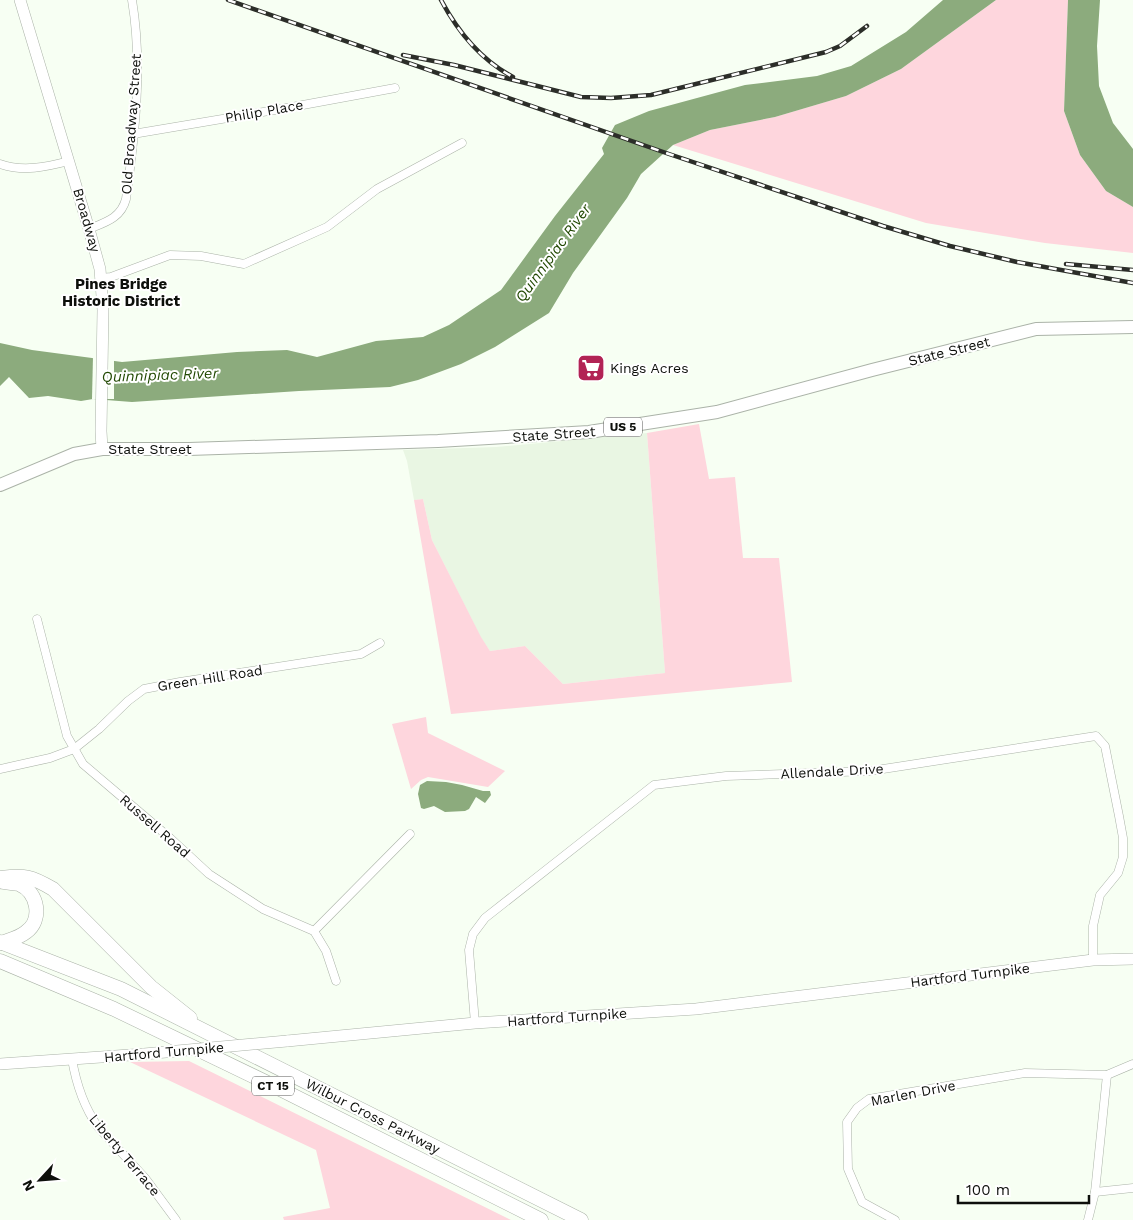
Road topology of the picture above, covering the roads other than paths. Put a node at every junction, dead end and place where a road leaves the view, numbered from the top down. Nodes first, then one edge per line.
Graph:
1 (20, 0) edge
2 (132, 0) edge
3 (395, 88) dead end
4 (133, 134) junction
5 (462, 144) dead end
6 (69, 161) junction
7 (0, 164) edge
8 (89, 229) junction
9 (101, 278) junction
10 (1133, 327) edge
11 (102, 448) junction
12 (0, 485) edge
13 (37, 619) dead end
14 (380, 643) dead end
15 (74, 749) junction
16 (0, 769) edge
17 (410, 834) dead end
18 (0, 880) edge
19 (314, 931) junction
20 (0, 942) edge
21 (1133, 959) edge
22 (1093, 960) junction
23 (0, 961) edge
24 (336, 981) dead end
25 (475, 1023) junction
26 (217, 1038) junction
27 (72, 1059) junction
28 (0, 1064) edge
29 (1133, 1064) edge
30 (1107, 1075) junction
31 (1133, 1188) edge
32 (1095, 1192) junction
33 (176, 1220) edge
34 (541, 1220) edge
35 (581, 1220) edge
36 (895, 1220) edge
37 (1088, 1220) edge

1 - 6 main road, Broadway
2 - 4 street, Old Broadway Street
3 - 4 street, Philip Place
4 - 8 street, Old Broadway Street
5 - 9 street
6 - 7 street
6 - 8 main road, Broadway
8 - 9 main road, Broadway
9 - 11 main road, Broadway
10 - 11 main road, State Street / US 5
11 - 12 main road, State Street / US 5
13 - 15 street, Russell Road
14 - 15 street, Green Hill Road
15 - 16 street, Green Hill Road
15 - 19 street, Russell Road
17 - 19 street
18 - 20 highway
18 - 26 highway
19 - 24 street
20 - 26 highway, Wilbur Cross Parkway / CT 15
21 - 22 main road, Hartford Turnpike
22 - 25 main road, Hartford Turnpike
22 - 25 street, Allendale Drive
23 - 34 highway, Wilbur Cross Parkway / CT 15
25 - 27 main road, Hartford Turnpike, bridge
26 - 35 highway, Wilbur Cross Parkway / CT 15
27 - 28 main road, Hartford Turnpike
27 - 33 street, Liberty Terrace
29 - 30 street, Marlen Drive
30 - 32 street
30 - 36 street, Marlen Drive
31 - 32 street
32 - 37 street

